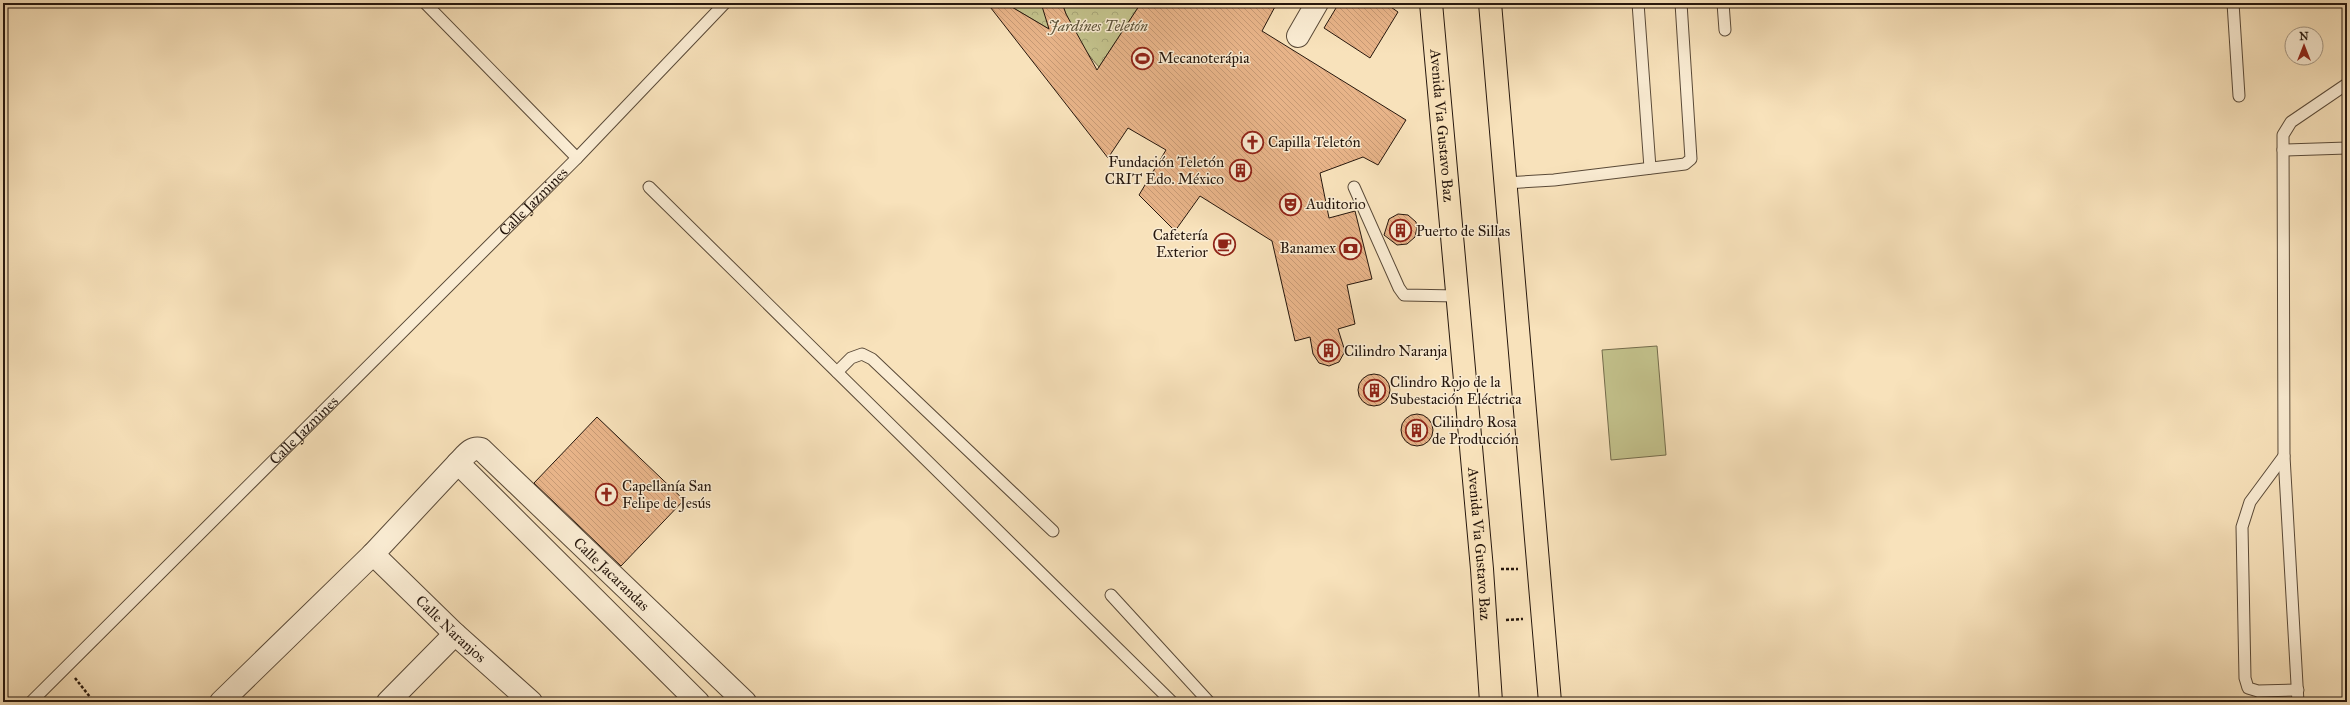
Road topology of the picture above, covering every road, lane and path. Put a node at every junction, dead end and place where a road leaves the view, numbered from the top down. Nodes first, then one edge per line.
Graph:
1 (425, 3) edge
2 (725, 3) edge
3 (1317, 3) edge
4 (1431, 3) edge
5 (1490, 3) edge
6 (1638, 3) edge
7 (1681, 3) edge
8 (1723, 3) edge
9 (2233, 3) edge
10 (1725, 30) dead end
11 (1298, 36) dead end
12 (2347, 84) edge
13 (2239, 96) dead end
14 (2347, 148) edge
15 (2283, 150) junction
16 (577, 158) junction
17 (1650, 168) junction
18 (1505, 183) junction
19 (649, 187) dead end
20 (1354, 187) dead end
21 (1457, 296) junction
22 (837, 372) junction
23 (2284, 456) junction
24 (458, 462) junction
25 (1053, 531) dead end
26 (373, 554) junction
27 (1482, 569) junction
28 (1539, 569) junction
29 (1111, 595) dead end
30 (1543, 617) junction
31 (1485, 621) junction
32 (455, 634) junction
33 (66, 667) junction
34 (2298, 690) junction
35 (739, 700) edge
36 (31, 702) edge
37 (94, 702) edge
38 (221, 702) edge
39 (388, 702) edge
40 (531, 702) edge
41 (698, 702) edge
42 (1172, 702) edge
43 (1209, 702) edge
44 (1491, 702) edge
45 (1550, 702) edge
46 (2298, 702) edge

1 - 16 lane
2 - 16 lane, Calle Jazmines
3 - 11 street
4 - 21 main road, Avenida Via Gustavo Baz
5 - 18 main road
6 - 17 lane
7 - 17 lane
8 - 10 lane
9 - 13 lane
12 - 15 lane
14 - 15 lane
15 - 23 lane
16 - 33 lane, Calle Jazmines
17 - 18 lane
18 - 28 main road
19 - 22 lane
20 - 21 lane
21 - 27 main road, Avenida Via Gustavo Baz
22 - 25 lane
22 - 42 lane
23 - 34 lane
23 - 34 lane
24 - 26 street
24 - 35 street, Calle Jacarandas
24 - 41 street, Calle Jacarandas
26 - 32 street, Calle Naranjos
26 - 38 street
27 - 28 path
27 - 31 main road, Avenida Via Gustavo Baz
28 - 30 main road
29 - 43 lane
30 - 31 path
30 - 45 main road
31 - 44 main road, Avenida Via Gustavo Baz
32 - 39 street
32 - 40 street, Calle Naranjos
33 - 36 lane, Calle Jazmines
33 - 37 path
34 - 46 lane

